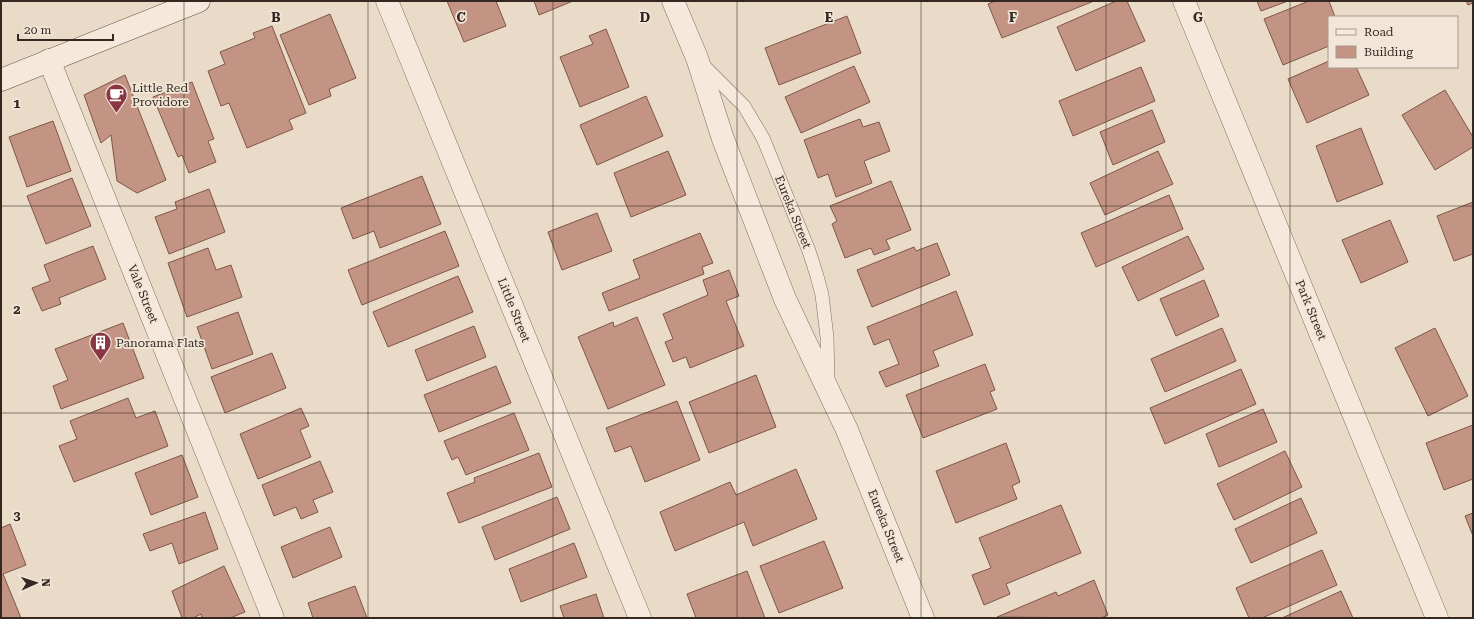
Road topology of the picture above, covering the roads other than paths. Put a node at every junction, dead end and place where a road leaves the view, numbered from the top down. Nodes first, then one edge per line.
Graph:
1 (199, 1) edge
2 (388, 1) edge
3 (673, 1) edge
4 (1184, 1) edge
5 (697, 58) junction
6 (49, 60) junction
7 (1, 80) edge
8 (828, 391) junction
9 (273, 618) edge
10 (640, 618) edge
11 (923, 618) edge
12 (1437, 618) edge

1 - 6 street
2 - 10 street, Little Street
3 - 5 street, Eureka Street
4 - 12 street, Park Street
5 - 8 street, Eureka Street
5 - 8 lane, Eureka Street
6 - 7 street
6 - 9 street, Vale Street
8 - 11 street, Eureka Street

